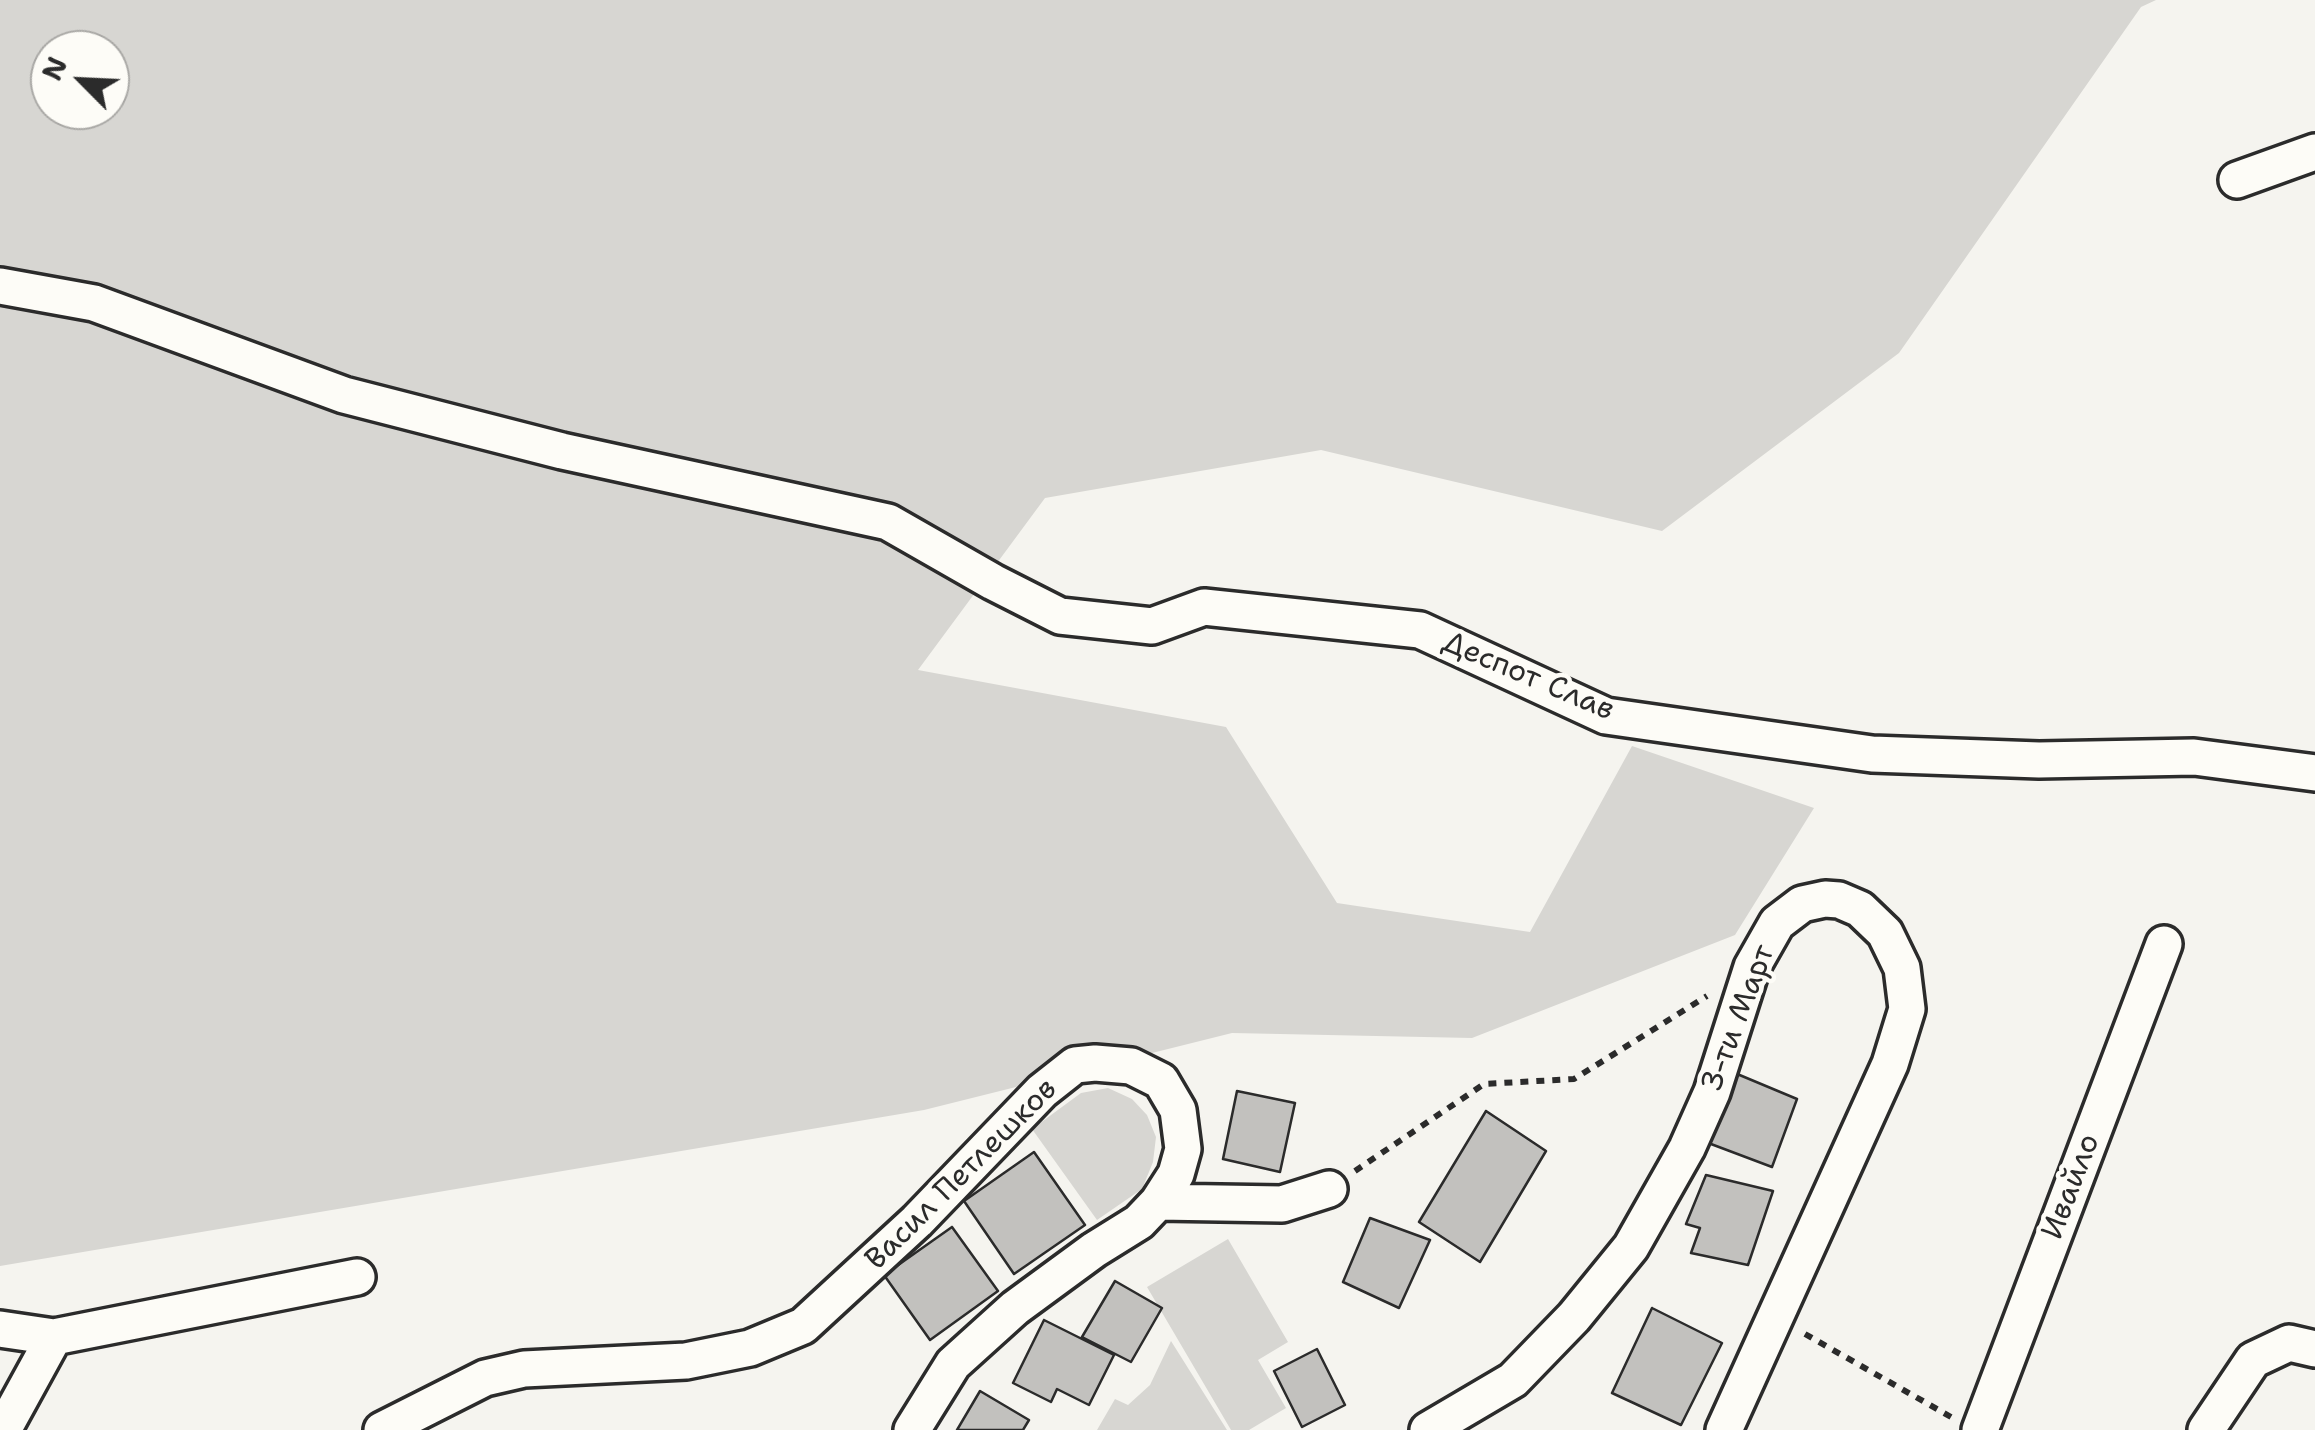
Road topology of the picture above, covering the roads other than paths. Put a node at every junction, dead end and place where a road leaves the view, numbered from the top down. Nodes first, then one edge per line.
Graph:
1 (2315, 152) edge
2 (2237, 180) dead end
3 (0, 286) edge
4 (2315, 773) edge
5 (2164, 944) dead end
6 (1329, 1188) road end
7 (1158, 1202) junction
8 (357, 1277) dead end
9 (0, 1328) edge
10 (54, 1337) junction
11 (2315, 1349) edge
12 (1968, 1425) edge
13 (3, 1430) edge
14 (382, 1430) edge
15 (912, 1430) edge
16 (1428, 1430) edge
17 (1724, 1430) edge
18 (2206, 1430) edge

1 - 2 street
3 - 4 street, Деспот Слав
5 - 12 street, Ивайло
6 - 7 street
7 - 14 street, Васил Петлешков
7 - 15 street, Васил Петлешков
8 - 10 street
9 - 10 street
10 - 13 street
11 - 18 street
16 - 17 street, 3-ти Март

